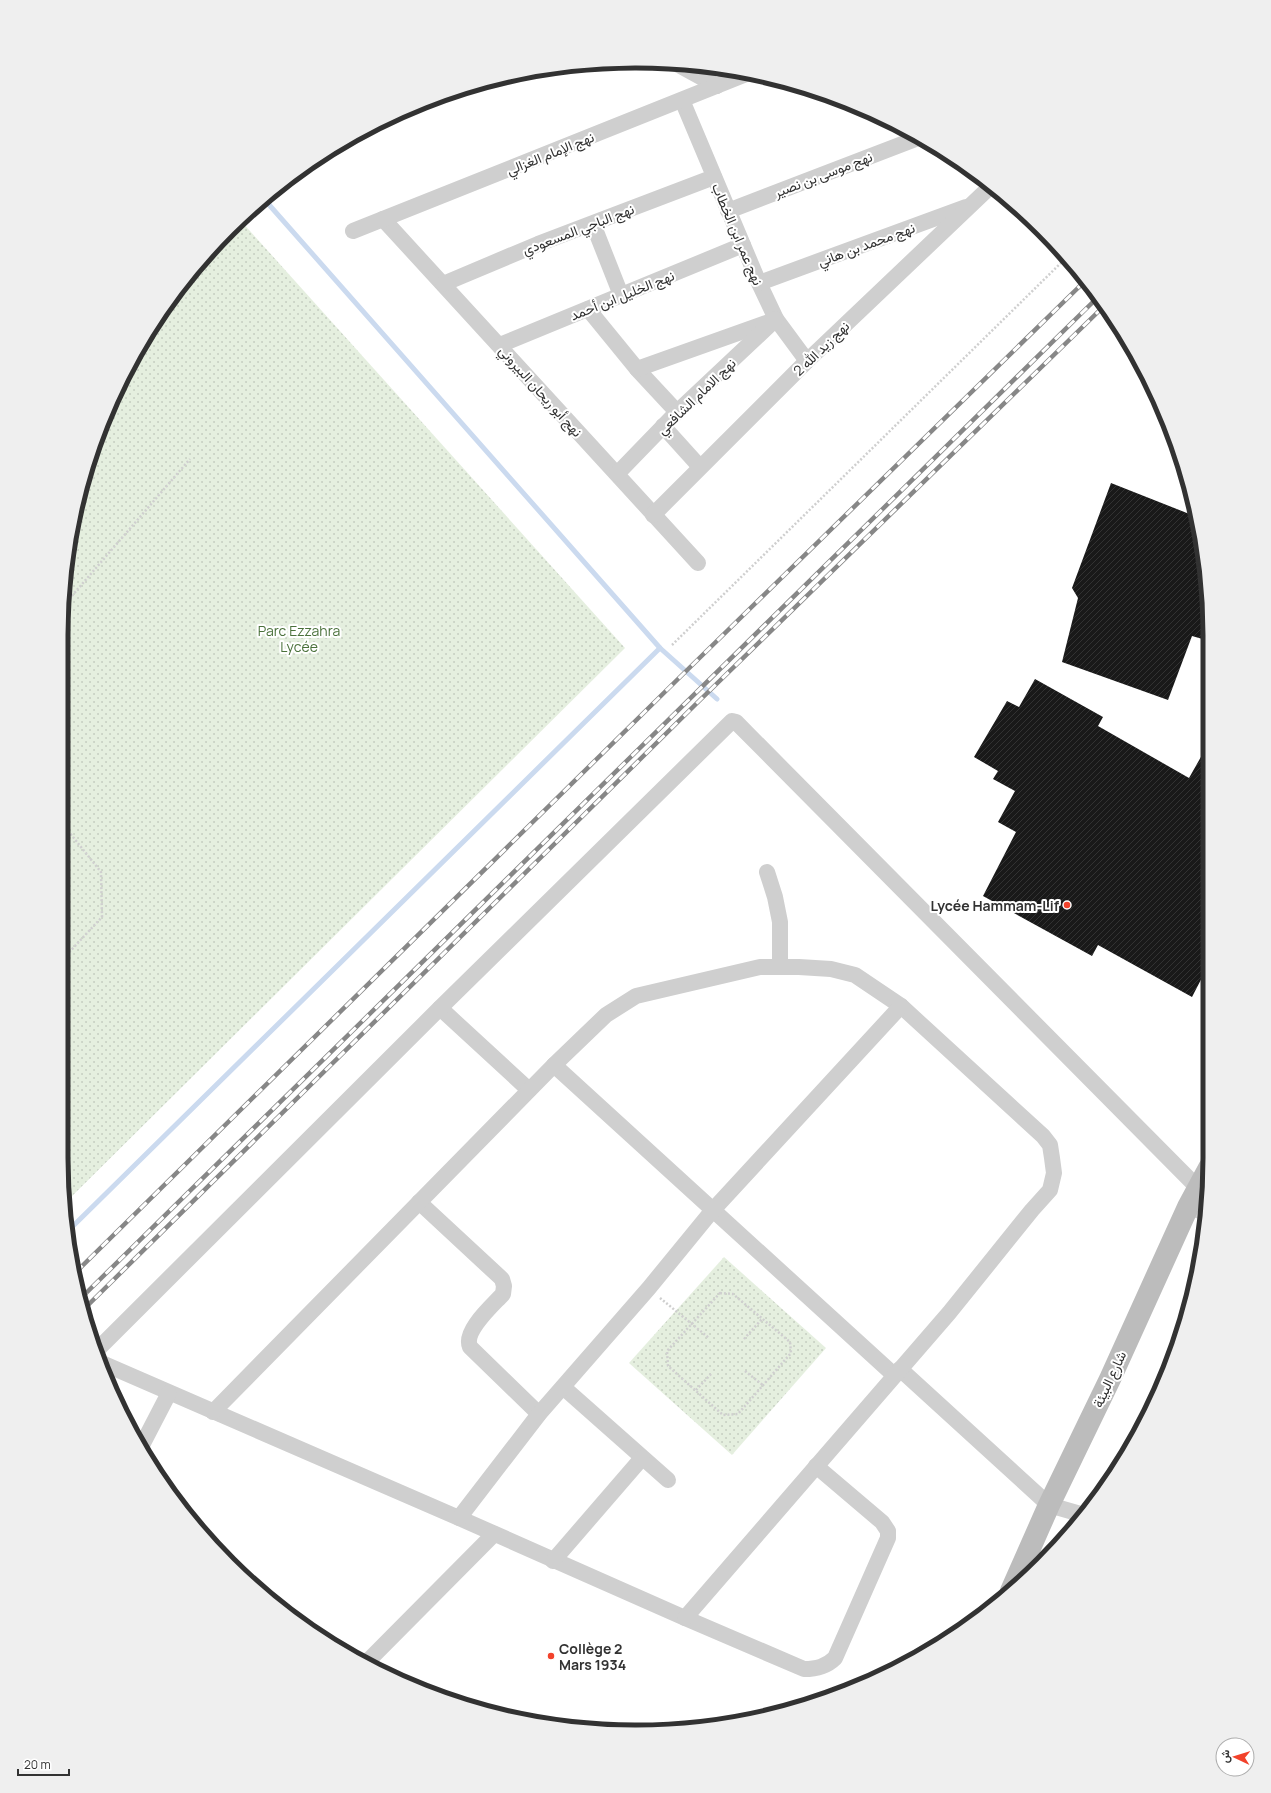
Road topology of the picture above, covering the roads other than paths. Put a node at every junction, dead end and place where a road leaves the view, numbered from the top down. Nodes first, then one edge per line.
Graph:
1 (689, 71) edge
2 (737, 78) edge
3 (717, 86) junction
4 (682, 100) junction
5 (912, 140) edge
6 (714, 177) junction
7 (987, 190) edge
8 (972, 204) junction
9 (728, 211) junction
10 (383, 219) junction
11 (593, 224) junction
12 (353, 232) dead end
13 (743, 245) junction
14 (443, 284) junction
15 (759, 284) junction
16 (621, 295) junction
17 (588, 309) junction
18 (776, 319) junction
19 (500, 346) junction
20 (807, 361) junction
21 (637, 369) junction
22 (677, 412) junction
23 (663, 426) junction
24 (700, 467) junction
25 (617, 474) junction
26 (653, 515) junction
27 (698, 563) dead end
28 (767, 872) dead end
29 (780, 967) junction
30 (901, 1006) junction
31 (440, 1008) junction
32 (554, 1065) junction
33 (529, 1090) junction
34 (1202, 1188) edge
35 (419, 1202) junction
36 (1197, 1203) edge
37 (712, 1210) junction
38 (100, 1347) edge
39 (107, 1365) edge
40 (897, 1372) junction
41 (563, 1387) junction
42 (170, 1393) junction
43 (213, 1412) junction
44 (539, 1414) junction
45 (144, 1441) edge
46 (642, 1458) junction
47 (816, 1466) junction
48 (668, 1480) dead end
49 (1049, 1505) junction
50 (1078, 1512) edge
51 (459, 1518) junction
52 (494, 1534) junction
53 (553, 1561) junction
54 (1017, 1578) edge
55 (685, 1618) junction
56 (370, 1659) edge

1 - 3 street
2 - 3 street, نهج الإمام الغزالي
3 - 4 street, نهج الإمام الغزالي
4 - 6 street, نهج عمر ابن الخطاب
4 - 10 street, نهج الإمام الغزالي
5 - 9 street, نهج موسى بن نصير
6 - 9 street, نهج عمر ابن الخطاب
6 - 11 street, نهج الباجي المسعودي
7 - 8 street, نهج زيد الله 2
8 - 15 street, نهج محمد بن هاني
8 - 20 street, نهج زيد الله 2
9 - 13 street, نهج عمر ابن الخطاب
10 - 12 street, نهج الإمام الغزالي
10 - 14 street, نهج أبو ريحان البيروني
11 - 14 street, نهج الباجي المسعودي
11 - 16 street
13 - 15 street, نهج عمر ابن الخطاب
13 - 16 street, نهج الخليل ابن أحمد
14 - 19 street, نهج أبو ريحان البيروني
15 - 18 street, نهج عمر ابن الخطاب
16 - 17 street, نهج الخليل ابن أحمد
17 - 19 street, نهج الخليل ابن أحمد
17 - 21 street
18 - 20 street, نهج عمر ابن الخطاب
18 - 21 street
18 - 22 street, نهج الامام الشافعي
19 - 25 street, نهج أبو ريحان البيروني
20 - 24 street, نهج زيد الله 2
21 - 22 street
22 - 23 street, نهج الامام الشافعي
23 - 24 street
23 - 25 street, نهج الامام الشافعي
24 - 26 street, نهج زيد الله 2
25 - 26 street, نهج أبو ريحان البيروني
26 - 27 street, نهج أبو ريحان البيروني
28 - 29 street
29 - 30 street
29 - 32 street
30 - 37 street
30 - 40 street
31 - 33 street
31 - 36 street
31 - 38 street
32 - 33 street
32 - 37 street
33 - 35 street
34 - 36 main road, شارع البيئة
35 - 43 street
35 - 44 street
36 - 49 main road, شارع البيئة
37 - 40 street
37 - 41 street
39 - 42 street
40 - 47 street
40 - 49 street
41 - 44 street
41 - 46 street
42 - 43 street
42 - 45 street
43 - 51 street
44 - 51 street
46 - 48 street
46 - 53 street
47 - 55 street
47 - 55 street
49 - 50 street
49 - 54 main road, شارع البيئة
51 - 52 street
52 - 53 street
52 - 56 street
53 - 55 street

